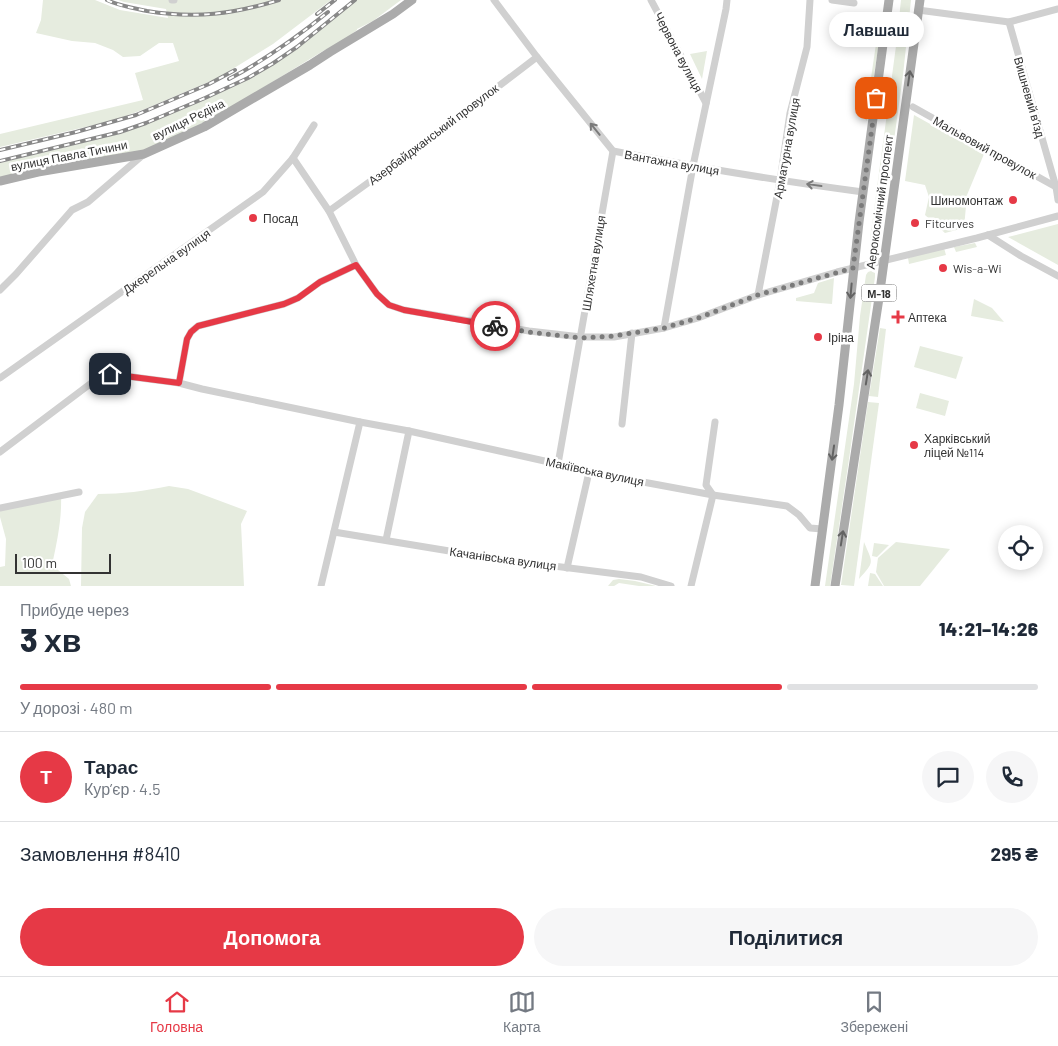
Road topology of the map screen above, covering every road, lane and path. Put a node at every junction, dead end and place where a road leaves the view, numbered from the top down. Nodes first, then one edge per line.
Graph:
1 (412, 0) edge
2 (494, 0) edge
3 (651, 0) edge
4 (727, 0) edge
5 (810, 0) edge
6 (832, 0) edge
7 (889, 0) edge
8 (920, 0) edge
9 (854, 3) dead end
10 (1058, 8) edge
11 (918, 10) junction
12 (1009, 22) junction
13 (537, 56) junction
14 (706, 104) junction
15 (913, 107) dead end
16 (314, 126) dead end
17 (613, 151) junction
18 (144, 154) junction
19 (293, 158) junction
20 (693, 166) junction
21 (0, 181) edge
22 (780, 181) junction
23 (1056, 187) junction
24 (863, 192) junction
25 (1058, 200) edge
26 (329, 211) junction
27 (1058, 216) edge
28 (988, 235) junction
29 (883, 262) junction
30 (356, 265) junction
31 (853, 268) junction
32 (1058, 276) edge
33 (0, 290) edge
34 (758, 295) junction
35 (664, 328) junction
36 (632, 333) junction
37 (581, 338) junction
38 (0, 378) edge
39 (179, 383) junction
40 (360, 422) junction
41 (715, 422) dead end
42 (622, 424) dead end
43 (409, 432) junction
44 (0, 452) edge
45 (558, 464) junction
46 (588, 472) junction
47 (79, 492) dead end
48 (713, 495) junction
49 (1, 506) edge
50 (822, 529) junction
51 (334, 532) junction
52 (386, 540) junction
53 (567, 568) junction
54 (322, 586) edge
55 (671, 586) edge
56 (691, 586) edge
57 (815, 586) edge
58 (835, 586) edge

1 - 18 main road, вулиця Рєдіна
2 - 13 street, Вантажна вулиця
3 - 14 street, Червона вулиця
4 - 14 street
5 - 22 street, Арматурна вулиця
6 - 9 street
7 - 24 main road, Аерокосмічний проспект / М-18
8 - 11 main road, Аерокосмічний проспект / М-18
10 - 12 street
11 - 12 street
29 -> 11 main road, Аерокосмічний проспект / М-18
12 - 23 street, Вишневий в’їзд
17 -> 13 street, Вантажна вулиця
13 - 26 street, Азербайджанський провулок
14 - 20 street
15 - 23 street, Мальвовий провулок
16 - 19 street, Джерельна вулиця
17 - 20 street, Вантажна вулиця
17 - 37 street, Шляхетна вулиця
18 - 21 main road, вулиця Павла Тичини
18 - 33 street, вулиця Рєдіна
19 - 26 street
19 - 38 street, Джерельна вулиця
20 - 22 street, Вантажна вулиця
20 - 35 street
24 -> 22 street, Вантажна вулиця
22 - 34 street, Арматурна вулиця
23 - 25 street, Вишневий в’їзд
24 - 31 main road, Аерокосмічний проспект / М-18
26 - 30 street
27 - 28 street
28 - 29 street
28 - 32 street
29 - 31 street
58 -> 29 main road, Аерокосмічний проспект / М-18
30 - 37 street
30 - 39 street
31 - 34 street
31 -> 50 main road, Аерокосмічний проспект / М-18
34 - 35 street
35 - 36 street
36 - 37 street
36 - 42 street
37 - 45 street, Шляхетна вулиця
39 - 40 street, Макіївська вулиця
39 - 44 street, Макіївська вулиця
40 - 43 street, Макіївська вулиця
40 - 51 street
41 - 48 street
43 - 45 street, Макіївська вулиця
43 - 52 street
45 - 46 street, Макіївська вулиця
46 - 48 street, Макіївська вулиця
46 - 53 street
47 - 49 street
48 - 50 street, Макіївська вулиця
48 - 56 street
50 - 57 main road, Аерокосмічний проспект / М-18
51 - 52 street, Качанівська вулиця
51 - 54 street
52 - 53 street, Качанівська вулиця
53 - 55 street, Качанівська вулиця

